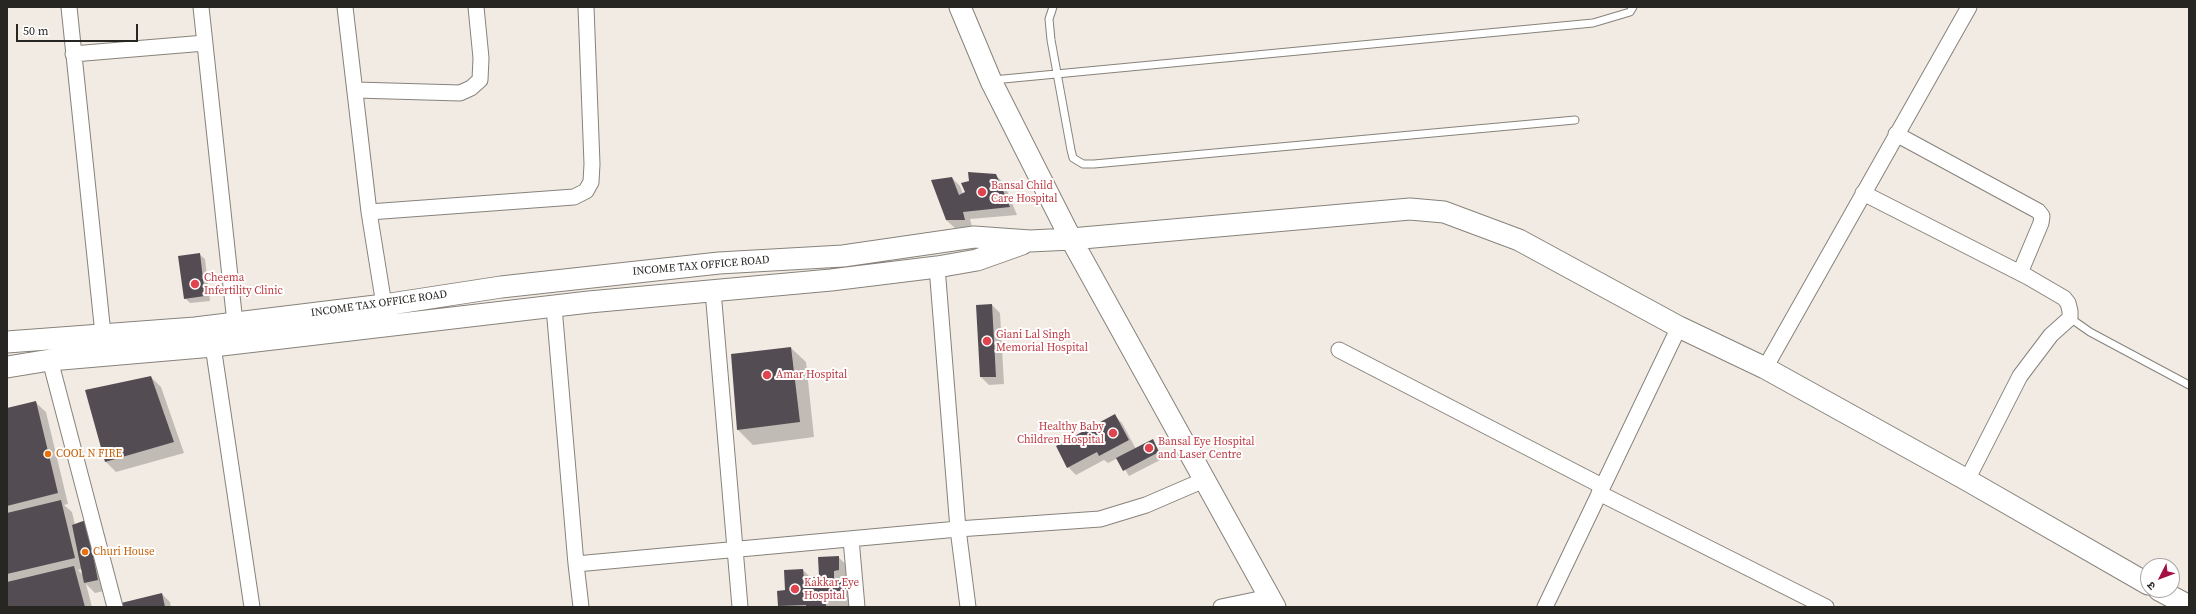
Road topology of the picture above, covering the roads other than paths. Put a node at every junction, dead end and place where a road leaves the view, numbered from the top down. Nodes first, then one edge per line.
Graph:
1 (69, 7) edge
2 (201, 7) edge
3 (345, 7) edge
4 (476, 7) edge
5 (586, 7) edge
6 (960, 7) edge
7 (1052, 7) edge
8 (1633, 7) edge
9 (1969, 7) edge
10 (205, 43) junction
11 (74, 54) junction
12 (1058, 73) junction
13 (991, 81) junction
14 (356, 90) junction
15 (1575, 120) dead end
16 (1896, 134) junction
17 (1863, 193) junction
18 (369, 212) junction
19 (1071, 239) junction
20 (1030, 241) junction
21 (937, 267) junction
22 (2020, 273) junction
23 (713, 291) junction
24 (384, 305) junction
25 (554, 307) junction
26 (2070, 318) junction
27 (235, 323) junction
28 (288, 327) junction
29 (1679, 327) junction
30 (103, 334) junction
31 (7, 342) edge
32 (213, 346) junction
33 (1339, 350) dead end
34 (50, 360) junction
35 (7, 367) edge
36 (1765, 368) junction
37 (2189, 385) edge
38 (1204, 480) junction
39 (1967, 480) junction
40 (1601, 489) junction
41 (958, 529) junction
42 (851, 539) junction
43 (735, 549) junction
44 (576, 564) junction
45 (2140, 579) edge
46 (2174, 598) edge
47 (1272, 602) edge
48 (2189, 606) edge
49 (115, 607) edge
50 (252, 607) edge
51 (581, 607) edge
52 (740, 607) edge
53 (857, 607) edge
54 (968, 607) edge
55 (1221, 607) edge
56 (1545, 607) edge
57 (1826, 607) edge

1 - 11 street
2 - 10 street
3 - 14 street
4 - 14 street
5 - 18 street
6 - 13 main road
7 - 12 lane
8 - 12 lane
9 - 16 street
10 - 11 street
10 - 27 street
11 - 30 street
12 - 13 lane
12 - 15 lane
13 - 19 main road
14 - 18 street
16 - 17 street
16 - 22 street
17 - 22 street
17 - 36 street
18 - 24 street
19 - 20 main road, INCOME TAX OFFICE ROAD
19 - 29 main road, INCOME TAX OFFICE ROAD
19 - 38 main road
20 - 21 main road
20 - 24 main road, INCOME TAX OFFICE ROAD
21 - 23 main road
21 - 41 street
22 - 26 street
23 - 25 main road
23 - 43 street
24 - 28 main road, INCOME TAX OFFICE ROAD
25 - 28 main road
25 - 44 street
26 - 37 lane
26 - 39 street
27 - 28 main road, INCOME TAX OFFICE ROAD
27 - 30 main road, INCOME TAX OFFICE ROAD
28 - 32 main road
29 - 36 main road, INCOME TAX OFFICE ROAD
29 - 40 street
30 - 31 main road, INCOME TAX OFFICE ROAD
32 - 34 main road
32 - 50 street
33 - 40 street
34 - 35 main road
34 - 49 street
36 - 39 main road, INCOME TAX OFFICE ROAD
38 - 41 street
38 - 47 main road
39 - 45 main road, INCOME TAX OFFICE ROAD
40 - 56 street
40 - 57 street
41 - 42 street
41 - 54 street
42 - 43 street
42 - 53 street
43 - 44 street
43 - 52 street
44 - 51 street
46 - 48 main road
47 - 55 street

